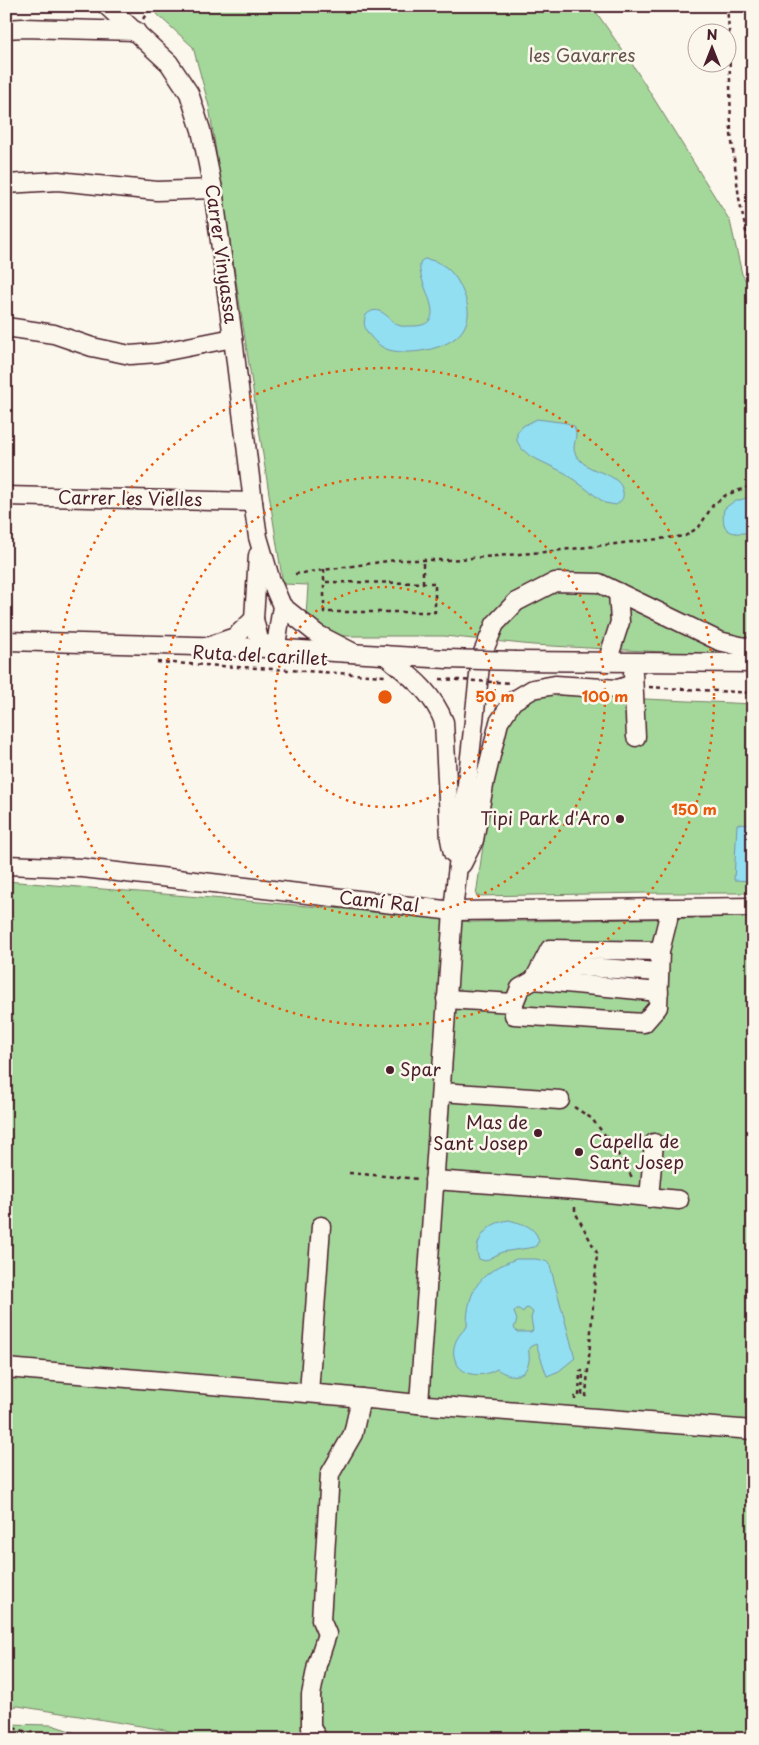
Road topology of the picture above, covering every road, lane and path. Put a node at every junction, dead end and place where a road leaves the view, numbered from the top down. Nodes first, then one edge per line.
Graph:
1 (107, 6) edge
2 (727, 6) edge
3 (6, 30) edge
4 (136, 31) junction
5 (6, 184) edge
6 (213, 189) junction
7 (753, 265) edge
8 (6, 327) edge
9 (233, 338) junction
10 (753, 485) edge
11 (6, 496) edge
12 (253, 502) junction
13 (258, 537) junction
14 (423, 559) junction
15 (324, 569) junction
16 (294, 574) dead end
17 (324, 582) junction
18 (423, 583) junction
19 (618, 592) junction
20 (282, 606) junction
21 (254, 619) junction
22 (6, 641) edge
23 (210, 646) junction
24 (269, 648) junction
25 (753, 649) edge
26 (354, 653) junction
27 (385, 655) junction
28 (156, 662) dead end
29 (608, 662) junction
30 (633, 663) junction
31 (753, 663) edge
32 (412, 678) junction
33 (440, 679) dead end
34 (512, 683) dead end
35 (633, 684) junction
36 (753, 693) edge
37 (636, 737) dead end
38 (6, 865) edge
39 (457, 873) junction
40 (753, 907) edge
41 (668, 908) junction
42 (452, 915) junction
43 (660, 951) junction
44 (543, 964) junction
45 (659, 972) junction
46 (534, 980) junction
47 (659, 992) junction
48 (446, 999) junction
49 (514, 1003) junction
50 (440, 1092) junction
51 (560, 1100) joint
52 (654, 1143) dead end
53 (349, 1173) dead end
54 (434, 1180) junction
55 (645, 1197) junction
56 (679, 1200) dead end
57 (575, 1212) dead end
58 (321, 1226) dead end
59 (6, 1368) edge
60 (309, 1393) junction
61 (575, 1397) dead end
62 (361, 1398) junction
63 (419, 1404) junction
64 (753, 1430) edge
65 (6, 1726) edge
66 (89, 1739) edge
67 (318, 1739) edge

1 - 4 street, Carrer Vinyassa
2 - 7 path
3 - 4 street
4 - 6 street, Carrer Vinyassa
5 - 6 street
6 - 9 street, Carrer Vinyassa
8 - 9 street
9 - 12 street, Carrer Vinyassa
10 - 14 path
11 - 12 street, Carrer les Vielles
12 - 13 street, Carrer Vinyassa
13 - 20 street
13 - 21 street
14 - 15 path
14 - 18 path
15 - 16 path
15 - 17 path
17 - 18 path
17 - 18 path
19 - 25 street
19 - 29 street
19 - 39 street
20 - 24 street
20 - 26 street
21 - 23 street
21 - 24 street
22 - 23 street
23 - 24 street
24 - 26 street
26 - 27 street
27 - 29 street, bridge
27 - 32 street
28 - 32 path, Ruta del carillet
29 - 30 street
30 - 31 street
30 - 35 street
32 - 39 street
33 - 34 path, bridge
35 - 36 path
35 - 37 street
35 - 39 street
38 - 42 street, Camí Ral
39 - 42 street
40 - 41 street, Camí Ral
41 - 42 street, Camí Ral
41 - 43 street
42 - 48 street
43 - 44 street
43 - 45 street
44 - 45 street
44 - 46 street
45 - 47 street
46 - 47 street
46 - 49 street
47 - 49 street
48 - 49 street
48 - 50 street
50 - 51 street
50 - 54 street
51 - 55 path
52 - 55 street
53 - 54 path
54 - 55 street
54 - 63 street
55 - 56 street
57 - 61 path
58 - 60 street
59 - 60 street
60 - 62 street
62 - 63 street
62 - 67 street
63 - 64 street
65 - 66 path

